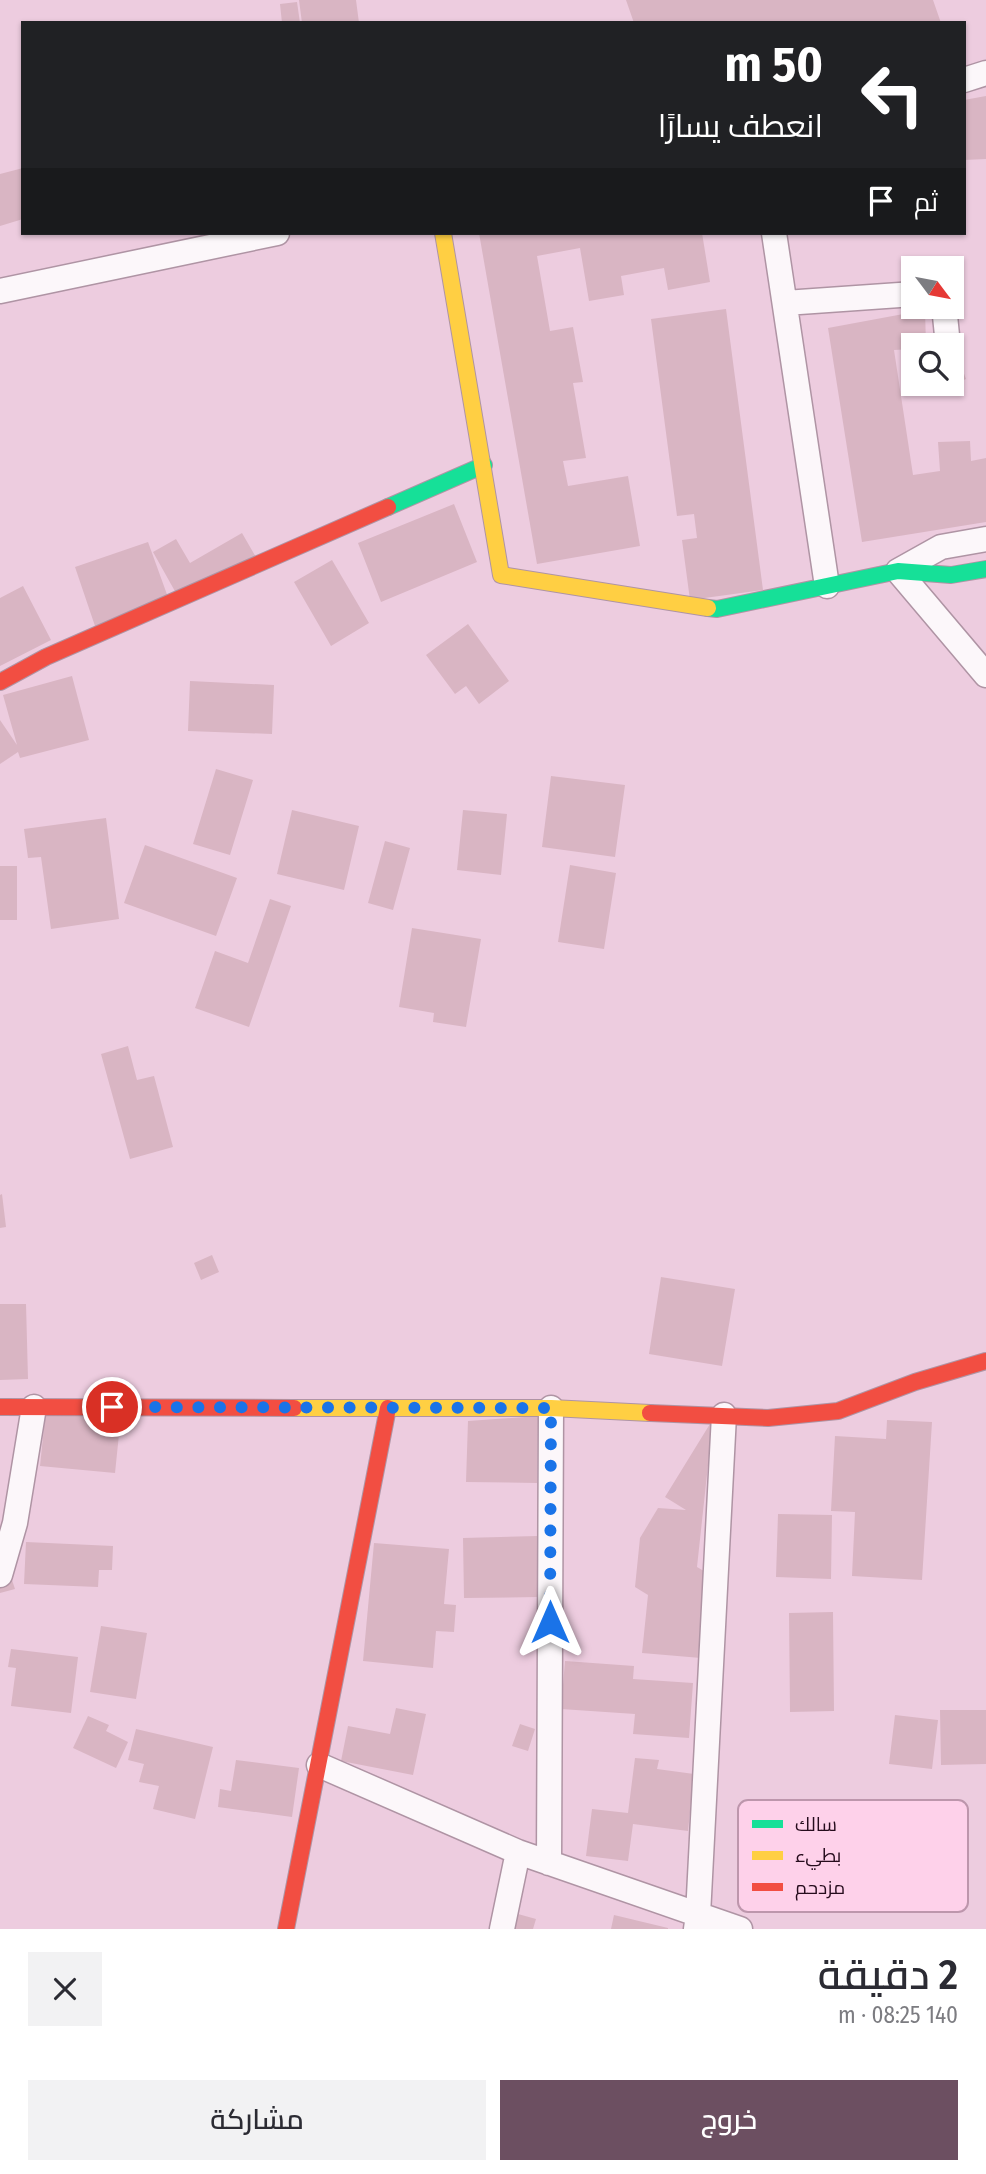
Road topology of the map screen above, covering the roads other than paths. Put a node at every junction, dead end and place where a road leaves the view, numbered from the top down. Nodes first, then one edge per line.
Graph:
1 (986, 73) edge
2 (966, 79) edge
3 (267, 235) edge
4 (443, 235) edge
5 (774, 235) edge
6 (0, 291) edge
7 (901, 295) edge
8 (785, 303) junction
9 (484, 465) junction
10 (986, 539) edge
11 (986, 569) edge
12 (898, 571) junction
13 (827, 586) junction
14 (986, 675) edge
15 (0, 682) edge
16 (986, 1361) edge
17 (0, 1407) edge
18 (34, 1407) junction
19 (388, 1408) junction
20 (551, 1408) junction
21 (724, 1415) junction
22 (0, 1575) edge
23 (319, 1765) junction
24 (518, 1852) junction
25 (549, 1863) junction
26 (697, 1922) edge
27 (286, 1929) edge
28 (502, 1929) edge
29 (740, 1929) edge

1 - 2 street
3 - 6 street
4 - 9 street
5 - 8 street
7 - 8 street
8 - 13 street
9 - 13 street
9 - 15 street
10 - 12 street
11 - 12 street
12 - 13 street
12 - 14 street
16 - 21 street
17 - 18 street
18 - 19 street
18 - 22 street
19 - 20 street
19 - 23 street
20 - 21 street
20 - 25 street
21 - 26 street
23 - 24 street
23 - 27 street
24 - 25 street
24 - 28 street
25 - 26 street
26 - 29 street

